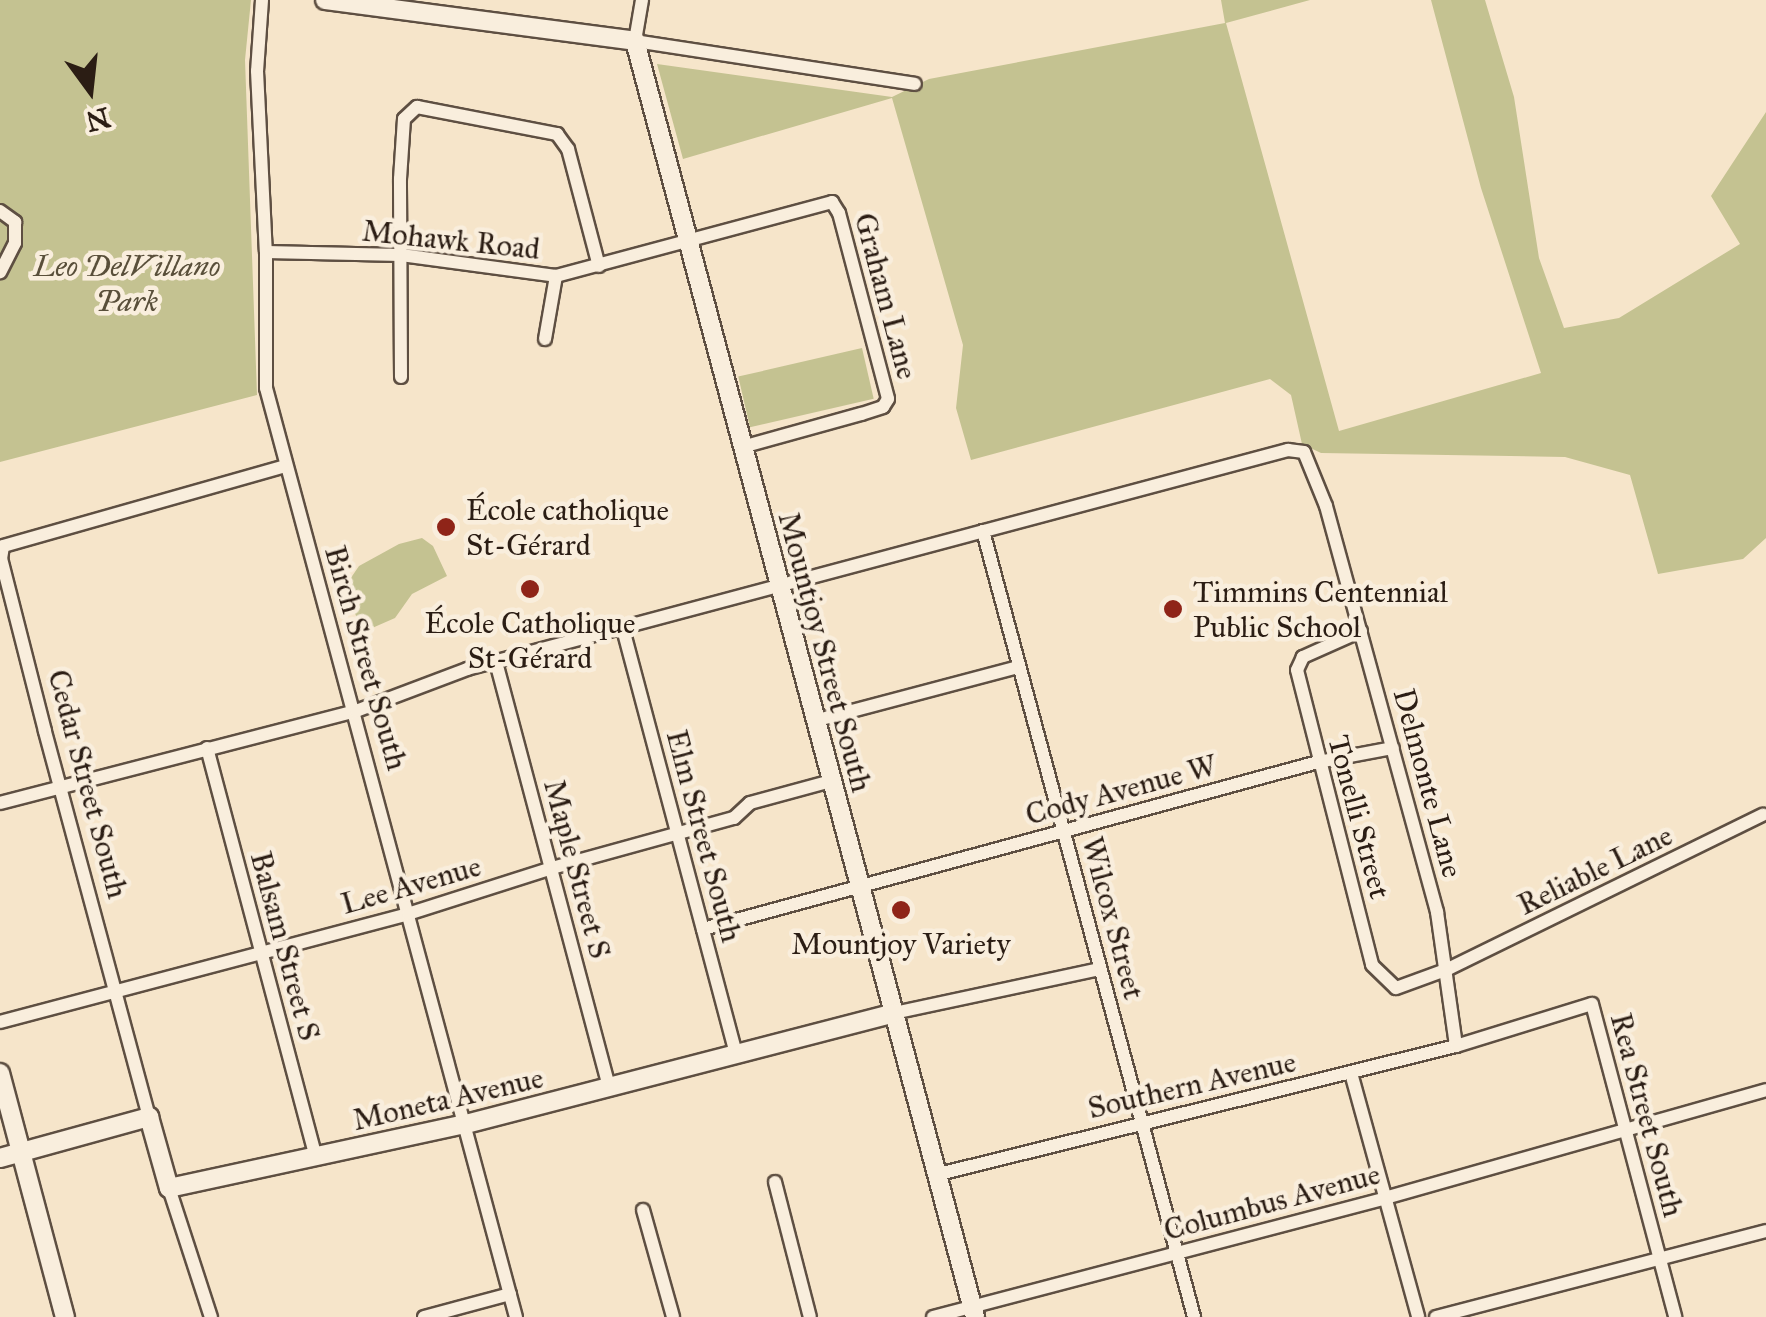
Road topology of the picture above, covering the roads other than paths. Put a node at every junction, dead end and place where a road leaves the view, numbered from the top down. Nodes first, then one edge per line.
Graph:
1 (262, 0) edge
2 (325, 0) edge
3 (642, 0) edge
4 (635, 41) junction
5 (915, 84) dead end
6 (0, 210) edge
7 (688, 242) junction
8 (266, 252) junction
9 (400, 256) junction
10 (599, 266) junction
11 (0, 272) edge
12 (556, 276) junction
13 (545, 339) dead end
14 (401, 377) dead end
15 (742, 447) junction
16 (286, 466) junction
17 (983, 531) junction
18 (779, 587) junction
19 (623, 629) junction
20 (1361, 631) junction
21 (496, 662) junction
22 (1019, 666) junction
23 (356, 711) junction
24 (814, 721) junction
25 (207, 748) junction
26 (1393, 748) junction
27 (1318, 762) junction
28 (830, 781) junction
29 (61, 787) junction
30 (0, 802) edge
31 (1764, 815) dead end
32 (1064, 831) junction
33 (678, 835) junction
34 (552, 868) junction
35 (863, 886) junction
36 (408, 914) junction
37 (703, 929) junction
38 (260, 953) junction
39 (1100, 969) junction
40 (1448, 969) junction
41 (116, 992) junction
42 (894, 1013) junction
43 (0, 1022) edge
44 (1456, 1046) junction
45 (737, 1056) junction
46 (0, 1073) edge
47 (1351, 1074) junction
48 (610, 1089) junction
49 (1766, 1090) edge
50 (149, 1117) junction
51 (1142, 1122) junction
52 (466, 1124) junction
53 (1624, 1131) junction
54 (22, 1152) junction
55 (316, 1157) junction
56 (0, 1158) edge
57 (939, 1174) junction
58 (774, 1182) dead end
59 (170, 1188) junction
60 (1385, 1198) junction
61 (643, 1210) dead end
62 (1766, 1230) edge
63 (1177, 1254) junction
64 (1660, 1259) junction
65 (510, 1294) junction
66 (974, 1312) edge
67 (65, 1317) edge
68 (211, 1317) edge
69 (424, 1317) edge
70 (516, 1317) edge
71 (673, 1317) edge
72 (810, 1317) edge
73 (933, 1317) edge
74 (1194, 1317) edge
75 (1418, 1317) edge
76 (1436, 1317) edge
77 (1675, 1317) edge

1 - 8 street, Birch Street South
2 - 4 street
3 - 4 street, Mountjoy Street South
4 - 5 street
4 - 7 street, Mountjoy Street South
6 - 11 street
7 - 10 street, Mohawk Road
7 - 15 street, Mountjoy Street South
7 - 15 street, Graham Lane
8 - 9 street, Mohawk Road
8 - 16 street, Birch Street South
9 - 10 street
9 - 12 street, Mohawk Road
9 - 14 street
10 - 12 street, Mohawk Road
12 - 13 street
15 - 18 street, Mountjoy Street South
16 - 23 street, Birch Street South
16 - 29 street, Cedar Street South
17 - 18 street
17 - 20 street, Delmonte Lane
17 - 22 street, Wilcox Street
18 - 19 street
18 - 24 street, Mountjoy Street South
19 - 21 street
19 - 33 street, Elm Street South
20 - 26 street, Delmonte Lane
20 - 27 street, Tonelli Street
21 - 23 street
21 - 34 street, Maple Street S
22 - 24 street
22 - 32 street, Wilcox Street
23 - 25 street
23 - 36 street, Birch Street South
24 - 28 street, Mountjoy Street South
25 - 29 street
25 - 38 street, Balsam Street S
26 - 27 street, Cody Avenue W
26 - 40 street, Delmonte Lane
27 - 32 street, Cody Avenue W
27 - 40 street, Tonelli Street
28 - 33 street, Lee Avenue
28 - 35 street, Mountjoy Street South
29 - 30 street
29 - 41 street, Cedar Street South
31 - 40 street, Reliable Lane
32 - 35 street, Cody Avenue W
32 - 39 street, Wilcox Street
33 - 34 street, Lee Avenue
33 - 37 street, Elm Street South
34 - 36 street, Lee Avenue
34 - 48 street, Maple Street S
35 - 37 street, Cody Avenue W
35 - 42 street, Mountjoy Street South
36 - 38 street, Lee Avenue
36 - 52 street, Birch Street South
37 - 45 street, Elm Street South
38 - 41 street, Lee Avenue
38 - 55 street, Balsam Street S
39 - 42 street
39 - 51 street, Wilcox Street
40 - 44 street, Delmonte Lane
41 - 43 street, Lee Avenue
41 - 50 street, Cedar Street South
42 - 45 street, Moneta Avenue
42 - 57 street, Mountjoy Street South
44 - 47 street, Southern Avenue
44 - 53 street, Rea Street South
45 - 48 street, Moneta Avenue
46 - 54 street
47 - 51 street, Southern Avenue
47 - 60 street
48 - 52 street, Moneta Avenue
49 - 53 street, Columbus Avenue
50 - 54 street
50 - 59 street, Cedar Street South
51 - 57 street, Southern Avenue
51 - 63 street, Wilcox Street
52 - 55 street, Moneta Avenue
52 - 65 street, Birch Street South
53 - 60 street, Columbus Avenue
53 - 64 street, Rea Street South
54 - 56 street
54 - 67 street
55 - 59 street, Moneta Avenue
57 - 66 street, Mountjoy Street South
58 - 72 street
59 - 68 street, Cedar Street South
60 - 63 street, Columbus Avenue
60 - 75 street
61 - 71 street
62 - 64 street
63 - 66 street, Columbus Avenue
63 - 74 street, Wilcox Street
64 - 76 street
64 - 77 street, Rea Street South
65 - 69 street
65 - 70 street, Birch Street South
66 - 73 street, Columbus Avenue

